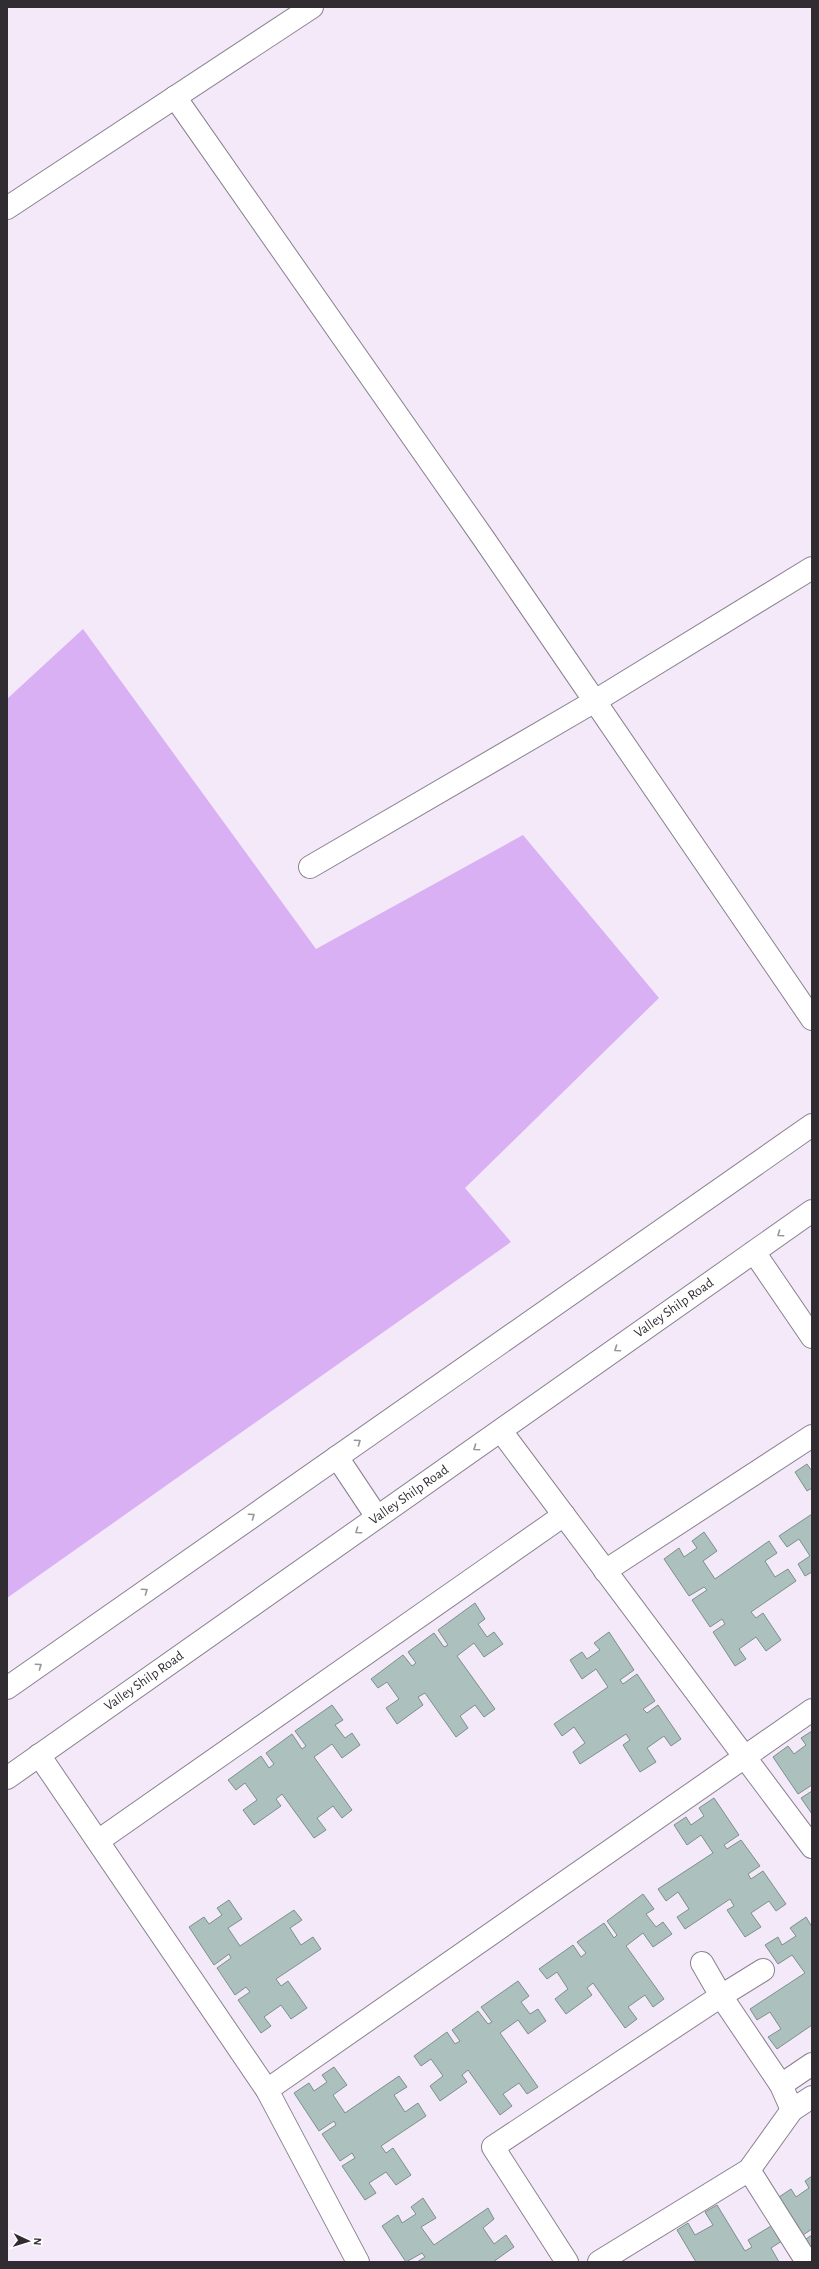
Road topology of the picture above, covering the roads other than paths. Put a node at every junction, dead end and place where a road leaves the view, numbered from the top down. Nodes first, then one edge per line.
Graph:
1 (312, 7) edge
2 (175, 97) junction
3 (7, 208) edge
4 (812, 568) edge
5 (595, 701) junction
6 (310, 867) dead end
7 (812, 1019) edge
8 (812, 1125) edge
9 (812, 1211) edge
10 (754, 1252) junction
11 (812, 1337) edge
12 (501, 1431) junction
13 (812, 1436) edge
14 (337, 1456) junction
15 (564, 1515) junction
16 (377, 1518) junction
17 (605, 1571) junction
18 (7, 1688) edge
19 (812, 1710) edge
20 (39, 1755) junction
21 (744, 1757) junction
22 (7, 1778) edge
23 (98, 1841) junction
24 (812, 1847) edge
25 (702, 1964) dead end
26 (763, 1970) dead end
27 (721, 1996) junction
28 (812, 2064) edge
29 (781, 2085) junction
30 (268, 2090) junction
31 (812, 2097) edge
32 (792, 2110) junction
33 (749, 2170) junction
34 (358, 2262) edge
35 (568, 2262) edge
36 (599, 2262) edge
37 (807, 2262) edge

1 - 2 street
2 - 3 street
2 - 5 street
4 - 5 street
5 - 6 street
5 - 7 street
14 -> 8 street
9 -> 10 street, Valley Shilp Road
10 - 11 street
10 -> 12 street, Valley Shilp Road
12 - 15 street
12 -> 16 street, Valley Shilp Road
13 - 17 street
14 - 16 street
18 -> 14 street
15 - 17 street
15 - 23 street
16 -> 20 street, Valley Shilp Road
17 - 21 street
19 - 21 street
20 - 22 street, Valley Shilp Road
20 - 23 street
21 - 24 street
21 - 30 street
23 - 30 street
25 - 27 street
26 - 27 street
27 - 29 street
27 - 35 street
28 - 29 street
29 - 32 street
30 - 34 street
31 - 32 street
32 - 33 street
33 - 36 street
33 - 37 street

